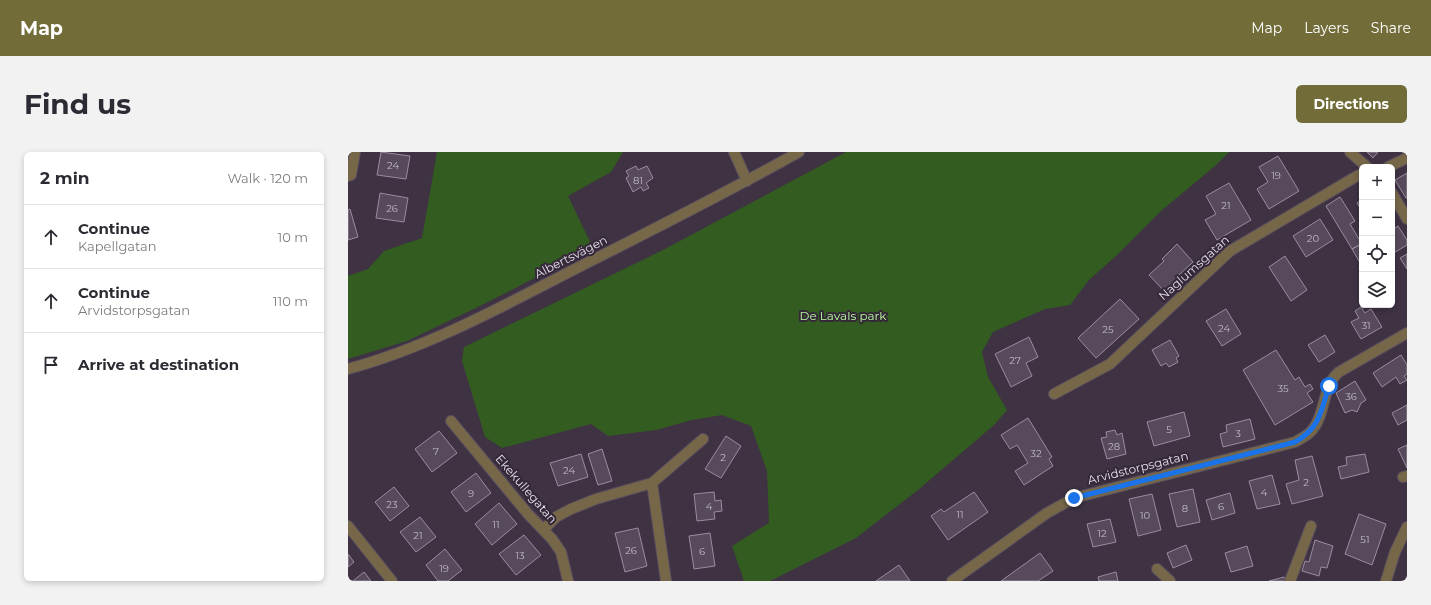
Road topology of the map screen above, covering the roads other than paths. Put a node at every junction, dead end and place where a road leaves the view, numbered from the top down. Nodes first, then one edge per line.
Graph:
1 (355, 152) edge
2 (734, 152) edge
3 (799, 152) edge
4 (1350, 152) edge
5 (1407, 158) edge
6 (1364, 164) edge
7 (1394, 164) edge
8 (1359, 175) edge
9 (348, 176) edge
10 (747, 181) junction
11 (1395, 198) edge
12 (1407, 219) edge
13 (1407, 333) edge
14 (348, 369) edge
15 (1054, 394) dead end
16 (451, 421) dead end
17 (703, 439) dead end
18 (652, 483) junction
19 (348, 526) edge
20 (1311, 526) dead end
21 (1407, 527) edge
22 (543, 530) junction
23 (1157, 569) dead end
24 (392, 581) edge
25 (568, 581) edge
26 (666, 581) edge
27 (952, 581) edge
28 (1170, 581) edge
29 (1290, 581) edge
30 (1386, 581) edge

1 - 9 street
2 - 10 street
3 - 10 street, Albertsvägen
4 - 6 street
5 - 7 street
8 - 15 street, Naglumsgatan
10 - 14 street, Albertsvägen
11 - 12 street
13 - 27 street, Arvidstorpsgatan
16 - 22 street, Ekekullegatan
17 - 18 street
18 - 22 street
18 - 26 street
19 - 24 street
20 - 29 street
21 - 30 street
22 - 25 street, Ekekullegatan
23 - 28 street

